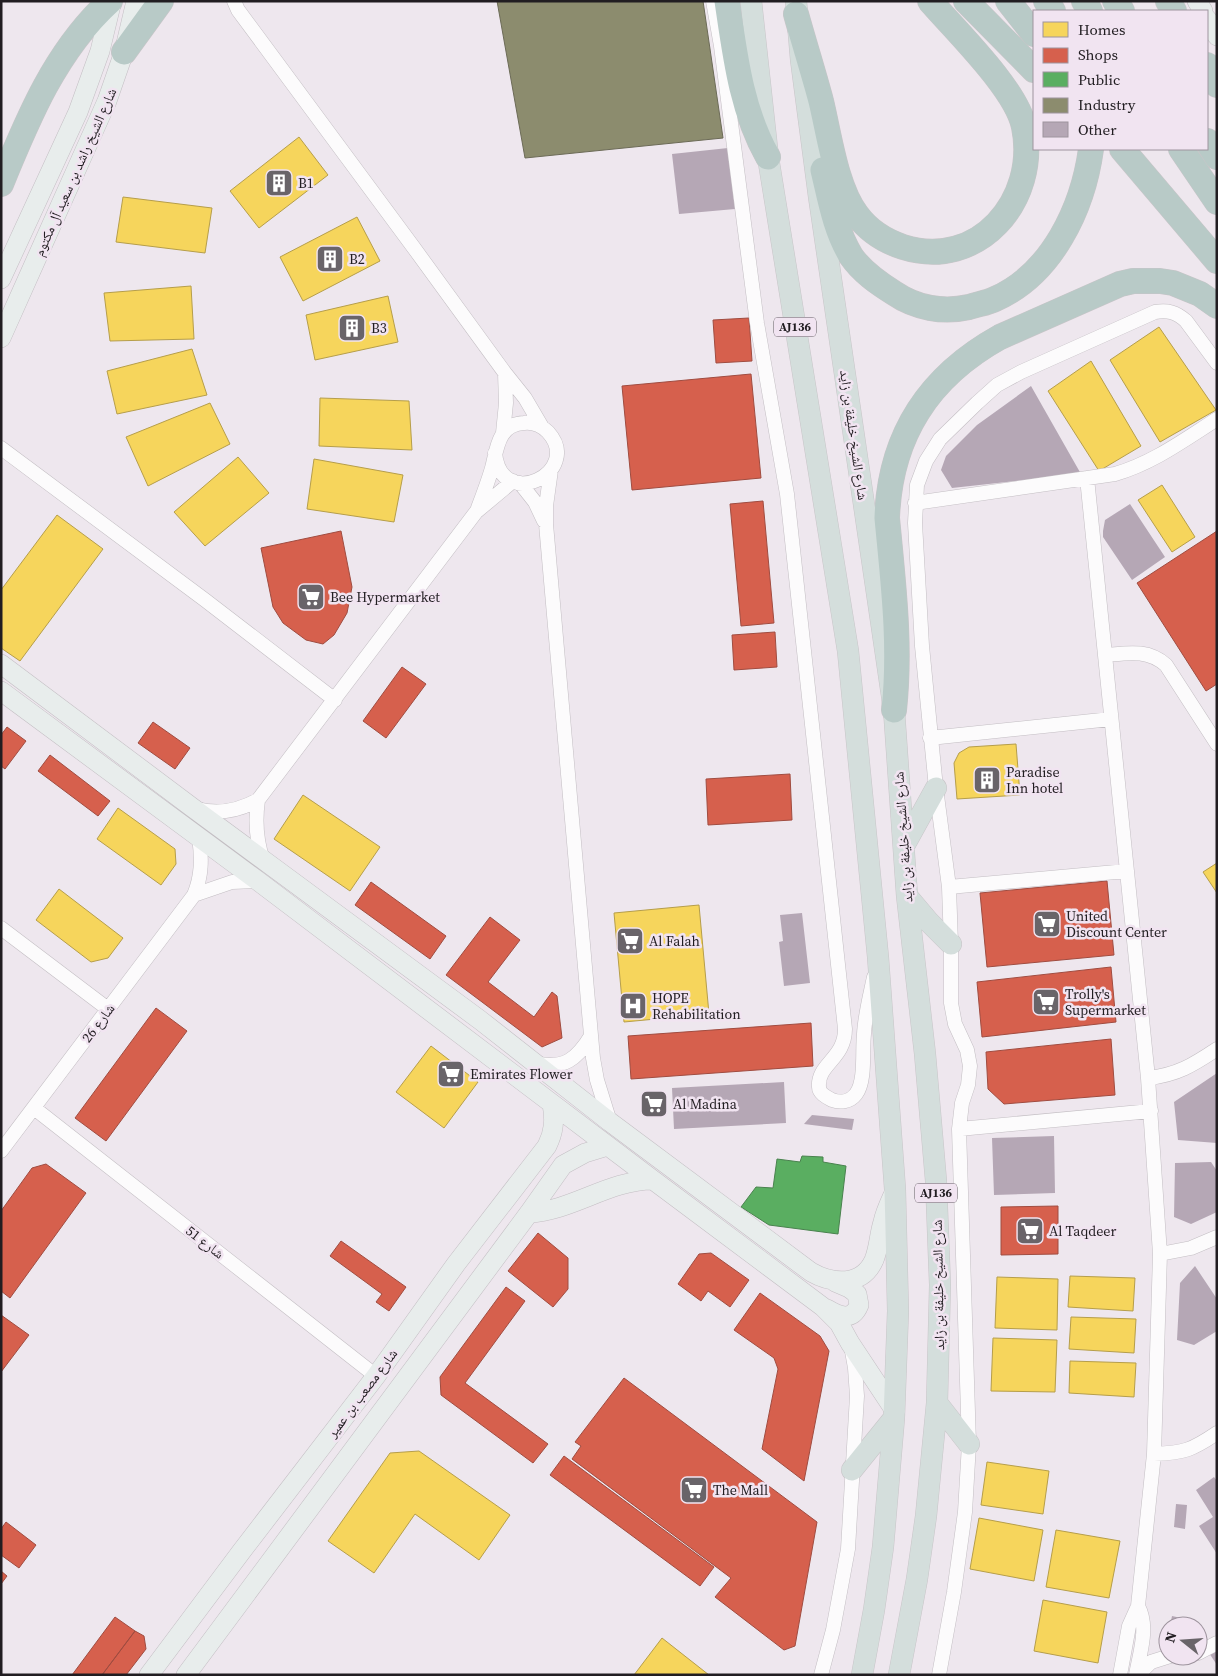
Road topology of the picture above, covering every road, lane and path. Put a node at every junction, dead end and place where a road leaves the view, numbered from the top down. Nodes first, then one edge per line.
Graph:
1 (111, 1) edge
2 (136, 1) edge
3 (161, 1) edge
4 (234, 1) edge
5 (713, 1) edge
6 (727, 1) edge
7 (751, 1) edge
8 (930, 1) edge
9 (966, 1) edge
10 (1008, 1) edge
11 (796, 7) edge
12 (1208, 20) edge
13 (1033, 33) edge
14 (1217, 36) edge
15 (124, 52) junction
16 (1208, 68) edge
17 (1033, 69) edge
18 (1217, 86) edge
19 (808, 112) junction
20 (1208, 143) edge
21 (1091, 150) edge
22 (1123, 150) edge
23 (1182, 150) edge
24 (768, 156) junction
25 (1217, 157) edge
26 (1, 184) edge
27 (1217, 202) edge
28 (1217, 261) edge
29 (1, 279) edge
30 (1217, 306) edge
31 (1, 338) edge
32 (1217, 363) edge
33 (504, 373) junction
34 (1217, 419) edge
35 (542, 427) junction
36 (503, 433) junction
37 (1, 448) edge
38 (495, 453) junction
39 (551, 470) junction
40 (1087, 478) junction
41 (517, 482) junction
42 (915, 503) junction
43 (476, 512) junction
44 (546, 524) junction
45 (1106, 655) junction
46 (1, 664) edge
47 (1, 690) edge
48 (335, 700) junction
49 (894, 710) junction
50 (1111, 719) junction
51 (930, 738) junction
52 (1217, 744) edge
53 (936, 788) junction
54 (258, 800) junction
55 (193, 808) junction
56 (199, 837) junction
57 (904, 846) junction
58 (262, 860) junction
59 (1127, 871) junction
60 (258, 881) junction
61 (949, 887) junction
62 (194, 895) junction
63 (907, 896) junction
64 (1, 928) edge
65 (952, 944) junction
66 (878, 956) junction
67 (108, 1009) junction
68 (591, 1036) junction
69 (1217, 1049) edge
70 (533, 1062) junction
71 (1148, 1078) junction
72 (552, 1104) junction
73 (34, 1108) junction
74 (1151, 1111) junction
75 (610, 1122) junction
76 (959, 1129) junction
77 (6, 1136) edge
78 (547, 1146) junction
79 (608, 1146) junction
80 (1, 1151) edge
81 (562, 1164) junction
82 (652, 1180) junction
83 (895, 1189) junction
84 (529, 1214) junction
85 (1217, 1237) edge
86 (1160, 1254) junction
87 (836, 1282) junction
88 (823, 1307) junction
89 (850, 1343) junction
90 (376, 1376) junction
91 (937, 1403) junction
92 (895, 1414) junction
93 (1217, 1433) edge
94 (969, 1444) junction
95 (1154, 1454) junction
96 (852, 1470) junction
97 (1138, 1606) junction
98 (1143, 1636) junction
99 (1158, 1650) edge
100 (1158, 1659) edge
101 (149, 1675) edge
102 (186, 1675) edge
103 (821, 1675) edge
104 (862, 1675) edge
105 (899, 1675) edge
106 (939, 1675) edge
107 (1120, 1675) edge
108 (1137, 1675) edge

1 - 26 highway
1 - 29 street, شارع الشيخ راشد بن سعيد آل مكتوم
2 - 15 street, شارع الشيخ راشد بن سعيد آل مكتوم
3 - 15 highway
4 - 33 street
5 - 66 street
6 - 24 highway
7 - 24 main road, AJ136
8 - 11 highway
9 - 17 highway
10 - 13 highway
11 - 19 main road, شارع الشيخ خليفة بن زايد / AJ136
12 - 14 street
15 - 31 street, شارع الشيخ راشد بن سعيد آل مكتوم
16 - 18 highway
19 - 21 highway
19 - 49 main road, شارع الشيخ خليفة بن زايد / AJ136
20 - 25 highway
22 - 28 highway
23 - 27 highway
24 - 66 main road, AJ136
30 - 49 highway
32 - 42 street
33 - 35 street
33 - 36 street
34 - 40 street
35 - 36 street
35 - 39 street
36 - 38 street
37 - 48 street
38 - 41 street
38 - 43 street
39 - 41 street
39 - 44 street
40 - 42 street
40 - 45 street
41 - 43 street
41 - 44 street
42 - 51 street
43 - 48 street
44 - 68 street
45 - 50 street
45 - 52 street
46 - 55 street
47 - 56 street
48 - 54 street
49 - 57 main road, شارع الشيخ خليفة بن زايد / AJ136
50 - 51 street
50 - 59 street
51 - 53 street
53 - 57 main road
53 - 61 street
54 - 55 street
54 - 58 street
55 - 58 street
56 - 60 street
56 - 62 street, شارع 26
57 - 63 main road, شارع الشيخ خليفة بن زايد / AJ136
58 - 70 street
59 - 61 street
59 - 71 street
60 - 62 street
60 - 72 street
61 - 65 street
62 - 67 street, شارع 26
63 - 65 main road
63 - 91 main road, شارع الشيخ خليفة بن زايد / AJ136
64 - 67 street
65 - 76 street
66 - 83 main road, AJ136
67 - 73 street, شارع 26
68 - 70 street
68 - 75 street
69 - 71 street
70 - 75 street
71 - 74 street
72 - 78 street, شارع مصعب بن عمير
72 - 79 street
73 - 77 street, شارع 26
73 - 90 street, شارع 51
74 - 76 street
74 - 86 street
75 - 87 street
76 - 94 street
77 - 80 street, شارع 26
78 - 81 street
78 - 90 street, شارع مصعب بن عمير
79 - 81 street
79 - 82 street
81 - 84 street, شارع مصعب بن عمير
82 - 84 street
82 - 88 street
83 - 87 street
83 - 92 main road, AJ136
84 - 102 street, شارع مصعب بن عمير
85 - 86 street
86 - 95 street
87 - 88 street
88 - 89 street
89 - 92 street
89 - 96 street
90 - 101 street, شارع مصعب بن عمير
91 - 94 main road
91 - 105 main road, شارع الشيخ خليفة بن زايد / AJ136
92 - 96 main road
92 - 104 main road, AJ136
93 - 95 street
94 - 106 street
95 - 97 street
96 - 103 street
97 - 98 street
97 - 107 street
98 - 99 street
98 - 108 street
100 - 108 street

